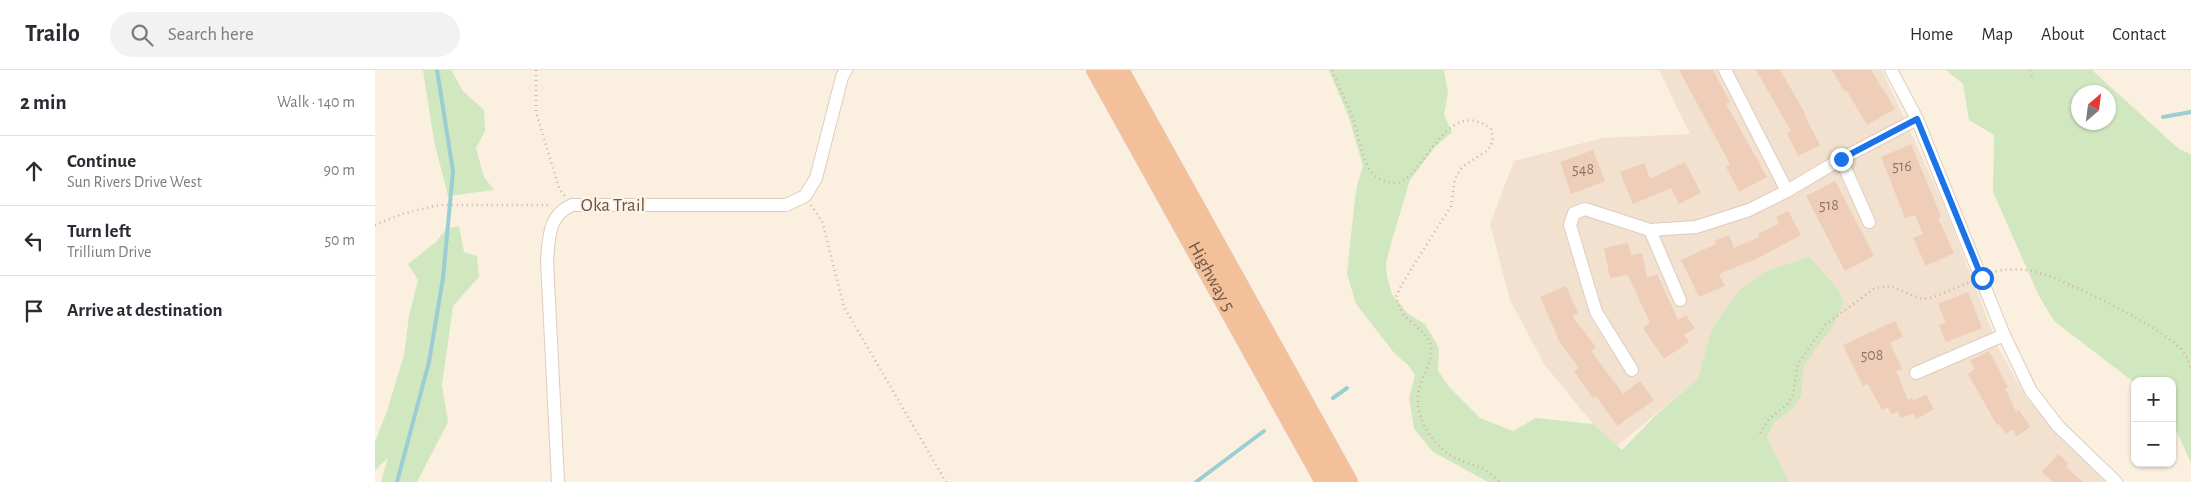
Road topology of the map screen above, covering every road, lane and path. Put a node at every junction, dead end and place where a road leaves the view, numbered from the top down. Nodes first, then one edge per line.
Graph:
1 (536, 70) edge
2 (846, 70) edge
3 (1097, 70) edge
4 (1118, 70) edge
5 (1332, 70) edge
6 (1725, 70) edge
7 (1891, 70) edge
8 (2030, 70) edge
9 (2032, 76) dead end
10 (1917, 119) junction
11 (1841, 159) junction
12 (1787, 191) junction
13 (805, 196) junction
14 (572, 205) junction
15 (1869, 222) dead end
16 (375, 226) edge
17 (1650, 230) junction
18 (1982, 278) junction
19 (1680, 300) dead end
20 (2004, 335) junction
21 (2191, 369) edge
22 (1632, 370) dead end
23 (1916, 374) dead end
24 (1760, 433) dead end
25 (558, 482) edge
26 (946, 482) edge
27 (1326, 482) edge
28 (1347, 482) edge
29 (1500, 482) edge
30 (2116, 482) edge

1 - 14 path
2 - 13 street
3 - 27 highway, Highway 5
4 - 28 highway, Highway 5
5 - 29 path
6 - 12 street
7 - 10 street
8 - 9 path
10 - 11 street
10 - 18 street
11 - 12 street
11 - 15 street
12 - 17 street
13 - 14 street, Oka Trail
13 - 26 path
14 - 16 path
14 - 25 street, Oka Trail
17 - 19 street
17 - 22 street
18 - 20 street
18 - 21 path
18 - 24 path
20 - 23 street
20 - 30 street

